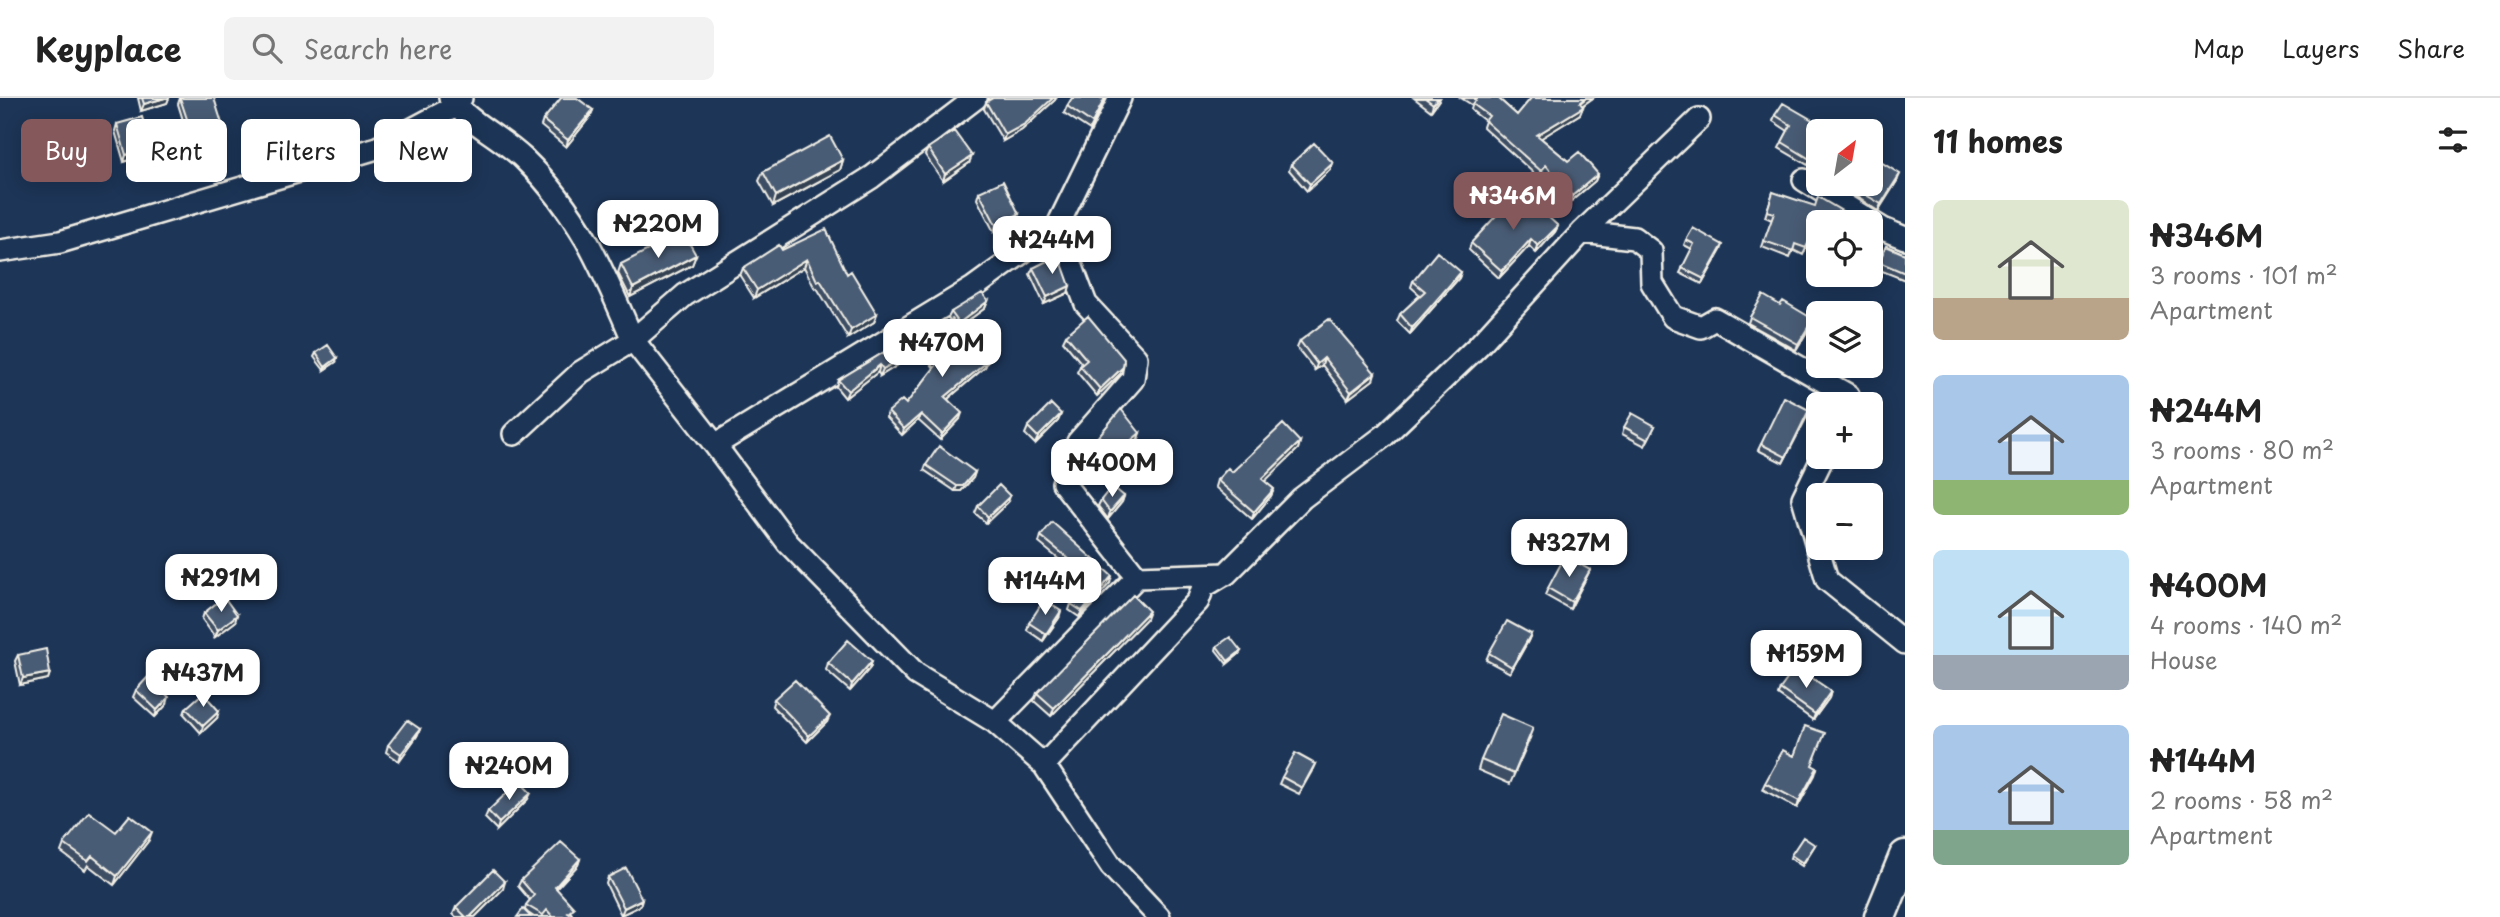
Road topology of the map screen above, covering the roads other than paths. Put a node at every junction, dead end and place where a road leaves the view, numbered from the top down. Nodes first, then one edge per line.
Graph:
1 (976, 98) edge
2 (1120, 98) edge
3 (456, 101) edge
4 (1699, 119) dead end
5 (1804, 180) dead end
6 (1057, 227) junction
7 (1582, 232) junction
8 (1905, 239) edge
9 (0, 251) edge
10 (633, 340) junction
11 (1843, 392) edge
12 (514, 433) dead end
13 (715, 445) junction
14 (1817, 469) edge
15 (1226, 574) junction
16 (1137, 577) junction
17 (1905, 643) edge
18 (995, 722) junction
19 (1044, 765) junction
20 (1905, 856) edge
21 (1159, 917) edge
22 (1880, 917) edge

1 - 10 street
2 - 6 street
3 - 9 street
3 - 10 street
4 - 7 street
5 - 8 street
6 - 13 street
6 - 16 street
7 - 11 street
7 - 15 street
10 - 12 street
10 - 13 street
13 - 18 street
14 - 17 street
15 - 16 street
15 - 19 street
16 - 18 street
18 - 19 street
19 - 21 street
20 - 22 main road

